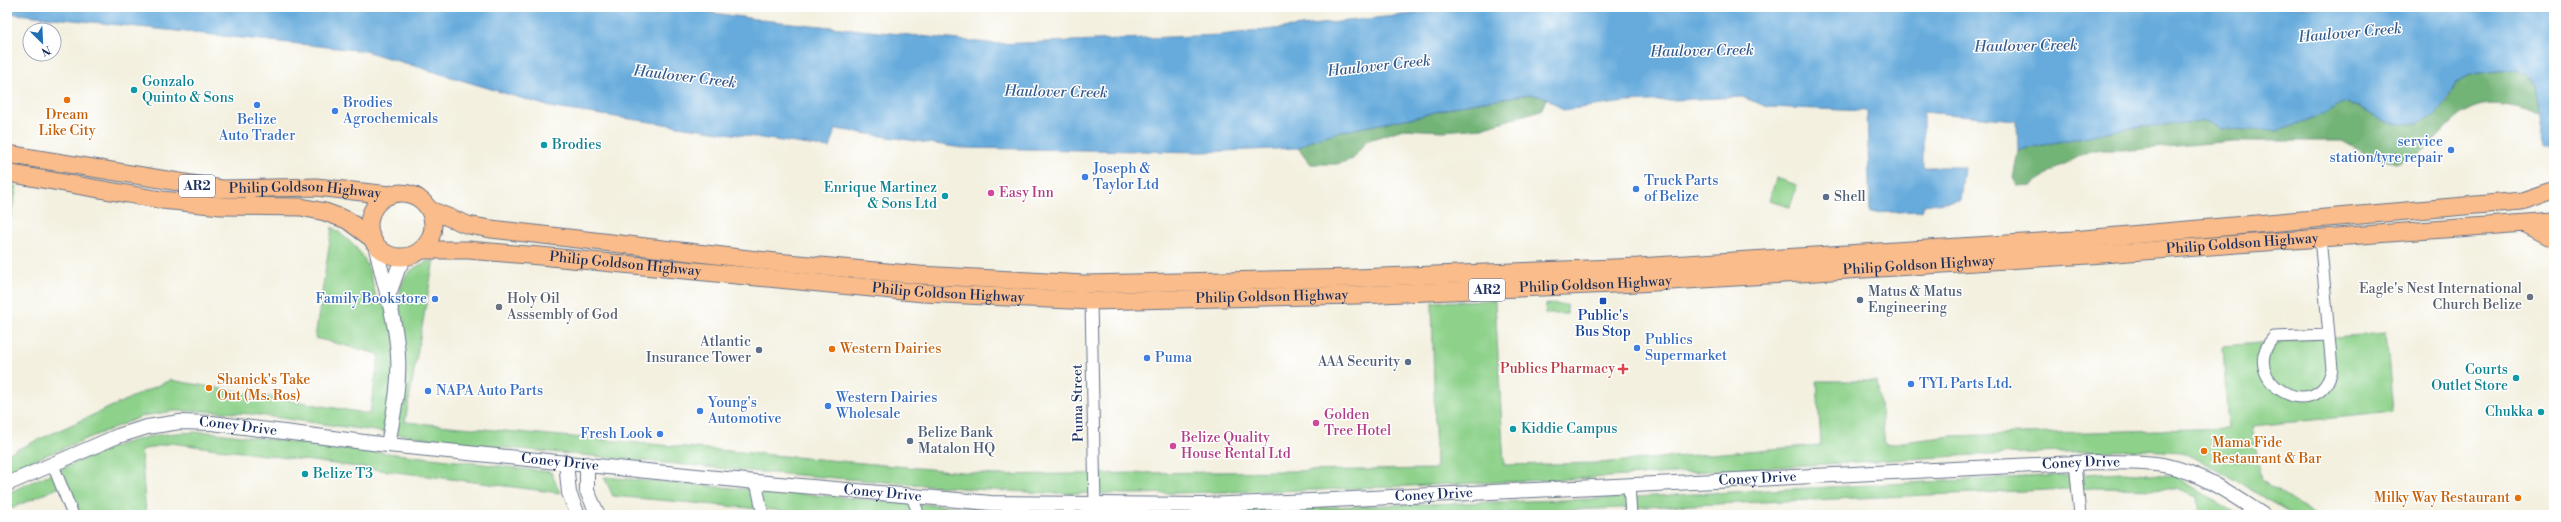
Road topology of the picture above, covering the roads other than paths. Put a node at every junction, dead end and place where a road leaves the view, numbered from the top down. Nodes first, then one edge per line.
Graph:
1 (7, 154) edge
2 (7, 173) edge
3 (2554, 190) edge
4 (390, 195) junction
5 (430, 210) junction
6 (2554, 221) edge
7 (2526, 224) junction
8 (2320, 237) junction
9 (2554, 239) edge
10 (373, 241) junction
11 (421, 250) junction
12 (405, 257) junction
13 (388, 297) junction
14 (1091, 301) junction
15 (2329, 335) junction
16 (388, 445) junction
17 (566, 462) junction
18 (588, 464) junction
19 (2075, 464) junction
20 (53, 465) junction
21 (756, 482) junction
22 (7, 484) edge
23 (1629, 485) junction
24 (912, 497) junction
25 (1095, 505) junction
26 (1069, 510) edge
27 (1206, 510) edge
28 (73, 515) edge
29 (578, 515) edge
30 (598, 515) edge
31 (763, 515) edge
32 (920, 515) edge
33 (1631, 515) edge
34 (2080, 515) edge
35 (2263, 515) edge

1 - 4 main road, Philip Goldson Highway / AR2
2 - 10 main road, Philip Goldson Highway / AR2
3 - 5 main road, Philip Goldson Highway / AR2
4 - 5 main road
4 - 10 main road
5 - 11 main road
6 - 7 main road, Philip Goldson Highway / AR2
7 - 8 main road, Philip Goldson Highway / AR2
7 - 9 main road
8 - 14 main road, Philip Goldson Highway / AR2
8 - 15 street
10 - 12 main road
10 - 13 street
11 - 12 main road
11 - 14 main road, Philip Goldson Highway / AR2
12 - 13 street
13 - 16 street
14 - 25 street, Puma Street
15 - 15 street
16 - 17 street, Coney Drive
16 - 20 street, Coney Drive
17 - 18 street, Coney Drive
17 - 29 street
18 - 21 street, Coney Drive
18 - 30 street
19 - 23 street, Coney Drive
19 - 34 street
19 - 35 street, Coney Drive
20 - 22 street, Coney Drive
20 - 28 street
21 - 24 street, Coney Drive
21 - 31 street
23 - 27 street, Coney Drive
23 - 33 street
24 - 26 street, Coney Drive
24 - 32 street
25 - 26 street, Coney Drive
25 - 27 street, Coney Drive

